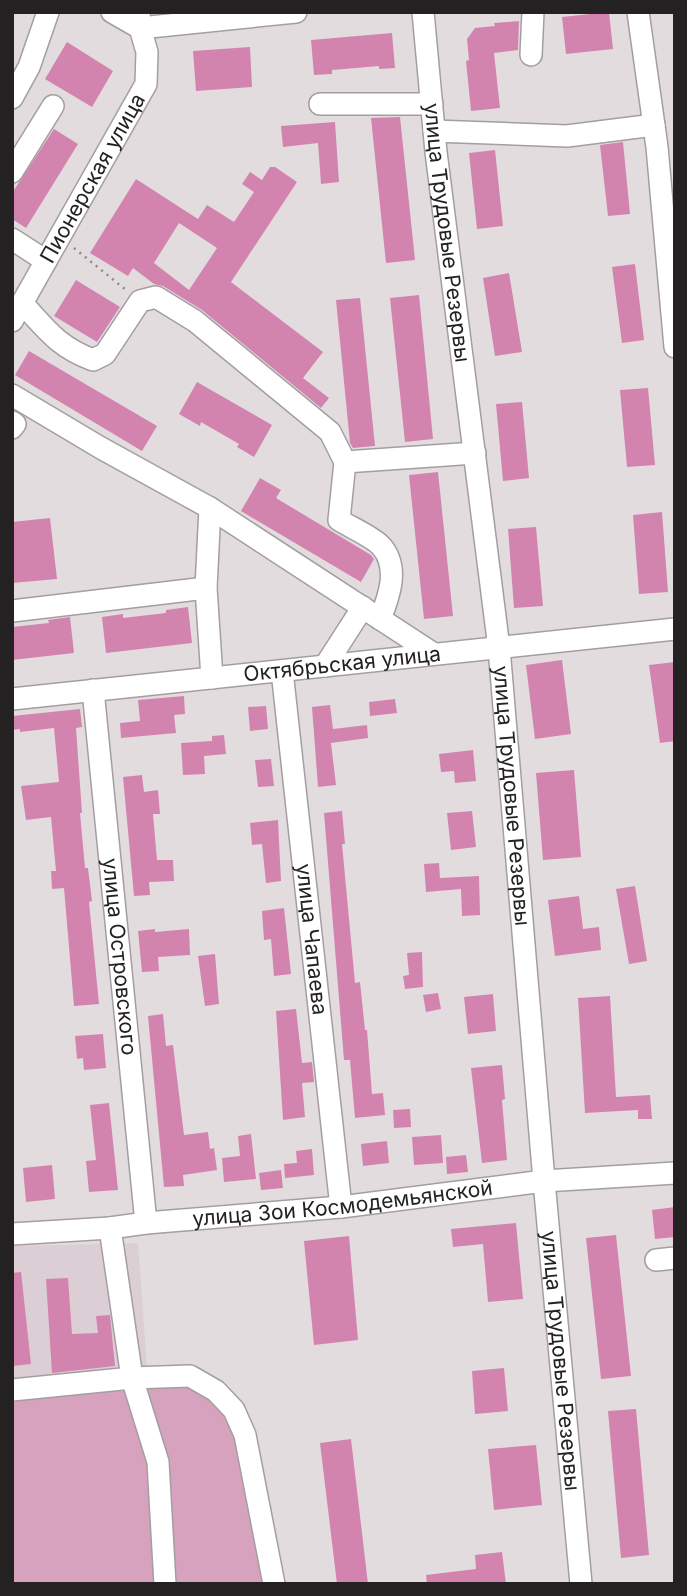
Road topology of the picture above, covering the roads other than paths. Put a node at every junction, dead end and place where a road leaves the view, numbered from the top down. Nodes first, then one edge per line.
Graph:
1 (48, 12) edge
2 (112, 12) edge
3 (296, 12) edge
4 (423, 12) edge
5 (533, 12) edge
6 (638, 12) edge
7 (139, 20) edge
8 (531, 55) dead end
9 (12, 97) edge
10 (320, 104) dead end
11 (432, 104) junction
12 (53, 106) dead end
13 (654, 125) junction
14 (434, 131) junction
15 (12, 172) edge
16 (12, 239) edge
17 (46, 261) junction
18 (17, 312) edge
19 (675, 347) edge
20 (12, 395) edge
21 (12, 422) edge
22 (12, 428) edge
23 (475, 453) junction
24 (345, 462) junction
25 (210, 508) junction
26 (206, 588) junction
27 (12, 611) edge
28 (371, 613) junction
29 (675, 629) edge
30 (499, 648) junction
31 (434, 654) junction
32 (325, 666) junction
33 (282, 671) junction
34 (212, 678) junction
35 (93, 691) junction
36 (12, 699) edge
37 (675, 1173) edge
38 (544, 1181) junction
39 (341, 1207) junction
40 (146, 1223) junction
41 (110, 1228) junction
42 (12, 1234) edge
43 (132, 1378) junction
44 (12, 1390) edge
45 (165, 1584) edge
46 (274, 1584) edge
47 (581, 1584) edge

1 - 9 street
2 - 7 street
3 - 7 street
4 - 11 street, улица Трудовые Резервы
5 - 8 street
6 - 13 street
7 - 17 street, Пионерская улица
10 - 11 street
11 - 14 street, улица Трудовые Резервы
12 - 15 street
13 - 14 street
13 - 19 street
14 - 23 street, улица Трудовые Резервы
16 - 17 street
17 - 18 street, Пионерская улица
18 - 24 street
20 - 25 street
21 - 22 street
23 - 24 street
23 - 30 street, улица Трудовые Резервы
24 - 28 street
25 - 26 street
25 - 28 street
26 - 27 street
26 - 34 street
28 - 31 street
28 - 32 street
29 - 30 street, Октябрьская улица
30 - 31 street, Октябрьская улица
30 - 38 street, улица Трудовые Резервы
31 - 32 street, Октябрьская улица
32 - 33 street, Октябрьская улица
33 - 34 street, Октябрьская улица
33 - 39 street, улица Чапаева
34 - 35 street, Октябрьская улица
35 - 36 street, Октябрьская улица
35 - 40 street, улица Островского
37 - 38 street, улица Зои Космодемьянской
38 - 39 street, улица Зои Космодемьянской
38 - 47 street, улица Трудовые Резервы
39 - 40 street, улица Зои Космодемьянской
40 - 41 street, улица Зои Космодемьянской
41 - 42 street, улица Зои Космодемьянской
41 - 43 street
43 - 44 street
43 - 45 street
43 - 46 street

